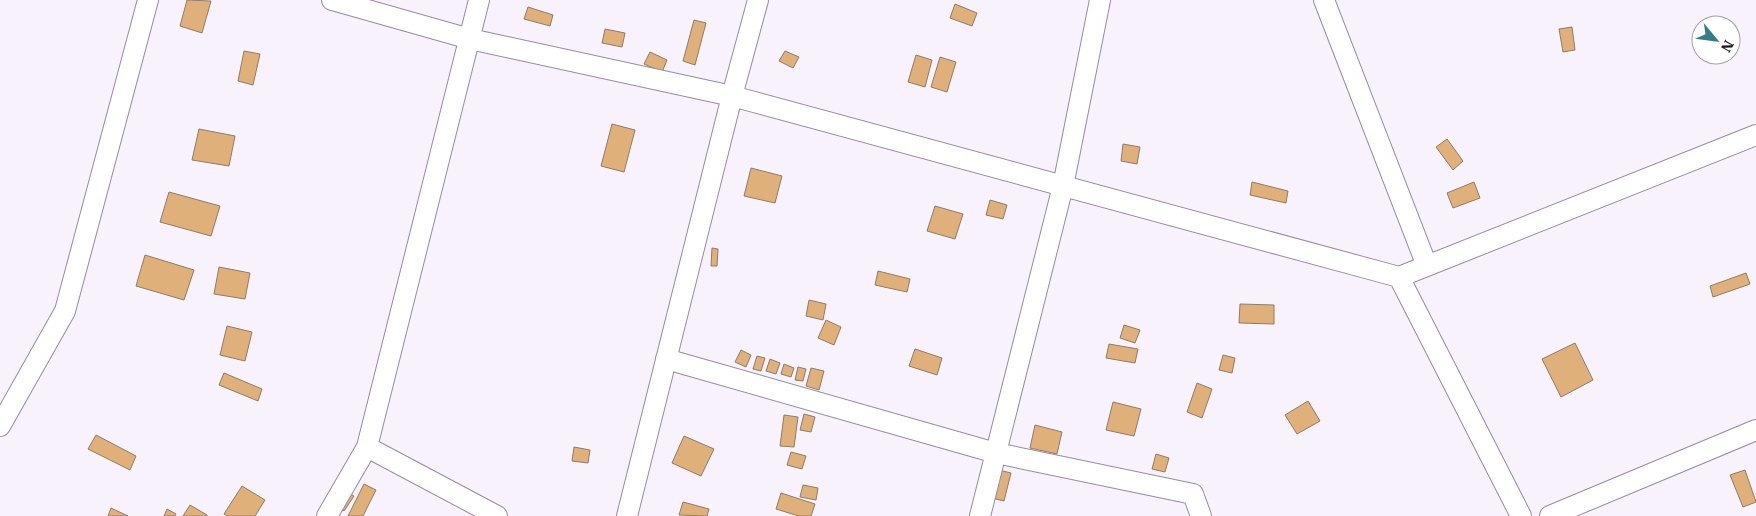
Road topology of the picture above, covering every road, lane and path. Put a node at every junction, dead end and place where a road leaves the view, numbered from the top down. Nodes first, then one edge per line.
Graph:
1 (148, 0) edge
2 (332, 0) edge
3 (479, 0) edge
4 (758, 0) edge
5 (1100, 0) edge
6 (1324, 0) edge
7 (470, 39) junction
8 (732, 96) junction
9 (1756, 135) edge
10 (1063, 186) junction
11 (1427, 266) junction
12 (1399, 277) junction
13 (666, 359) junction
14 (0, 426) edge
15 (1756, 430) edge
16 (367, 447) junction
17 (996, 452) junction
18 (327, 516) edge
19 (497, 516) edge
20 (627, 516) edge
21 (980, 516) edge
22 (1201, 516) edge
23 (1521, 516) edge
24 (1550, 516) edge

1 - 14 street
2 - 7 street
3 - 7 street
4 - 8 street
5 - 10 street
6 - 11 street
7 - 8 street
7 - 16 street
8 - 10 street
8 - 13 street
9 - 11 street
10 - 12 street
10 - 17 street
11 - 12 street
12 - 23 street
13 - 17 street
13 - 20 street
15 - 24 street
16 - 18 street
16 - 19 street
17 - 21 street
17 - 22 street

